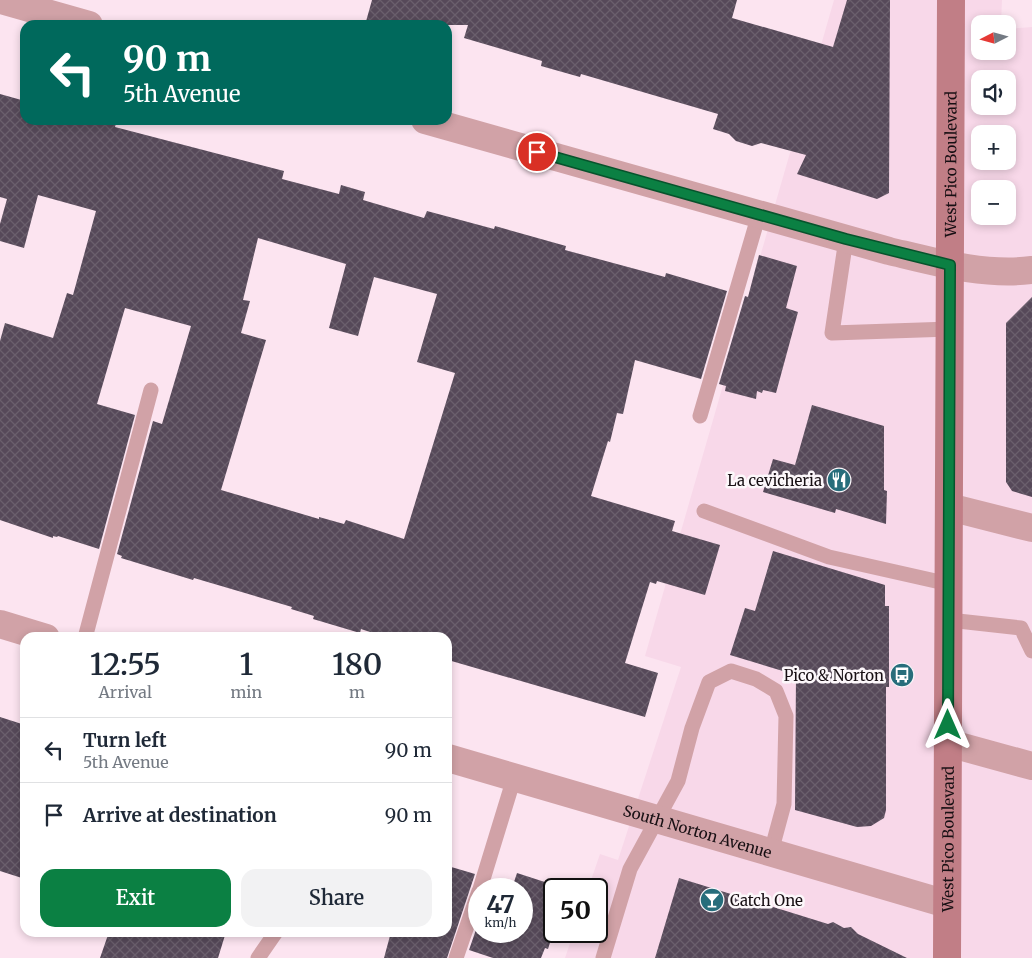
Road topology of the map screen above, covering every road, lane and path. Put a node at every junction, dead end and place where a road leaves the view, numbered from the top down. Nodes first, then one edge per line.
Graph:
1 (1, 0) edge
2 (951, 0) edge
3 (71, 20) edge
4 (444, 125) edge
5 (760, 214) junction
6 (846, 239) junction
7 (950, 265) junction
8 (1032, 270) edge
9 (950, 328) junction
10 (151, 390) dead end
11 (700, 416) dead end
12 (949, 507) junction
13 (704, 511) dead end
14 (1032, 528) edge
15 (948, 584) junction
16 (949, 620) junction
17 (0, 624) edge
18 (26, 632) edge
19 (87, 632) edge
20 (1032, 652) edge
21 (948, 743) junction
22 (452, 759) edge
23 (1032, 766) edge
24 (514, 778) junction
25 (658, 819) junction
26 (771, 852) junction
27 (483, 878) edge
28 (947, 904) junction
29 (468, 923) edge
30 (273, 937) edge
31 (258, 958) edge
32 (456, 958) edge
33 (604, 958) edge
34 (947, 958) edge

1 - 3 street
2 - 7 main road, West Pico Boulevard
4 - 5 street
5 - 6 street
5 - 11 lane
6 - 7 street
6 - 9 lane
7 - 8 street
7 - 9 main road, West Pico Boulevard
9 - 12 main road, West Pico Boulevard
10 - 19 lane
12 - 14 street
12 - 15 main road, West Pico Boulevard
13 - 15 lane
15 - 16 main road, West Pico Boulevard
16 - 20 lane
16 - 21 main road, West Pico Boulevard
17 - 18 street
21 - 23 street
21 - 28 main road, West Pico Boulevard
22 - 24 street, South Norton Avenue
24 - 25 street, South Norton Avenue
24 - 27 lane
25 - 26 street, South Norton Avenue
25 - 26 lane
25 - 33 lane
26 - 28 street, South Norton Avenue
28 - 34 main road, West Pico Boulevard
29 - 32 lane
30 - 31 lane

